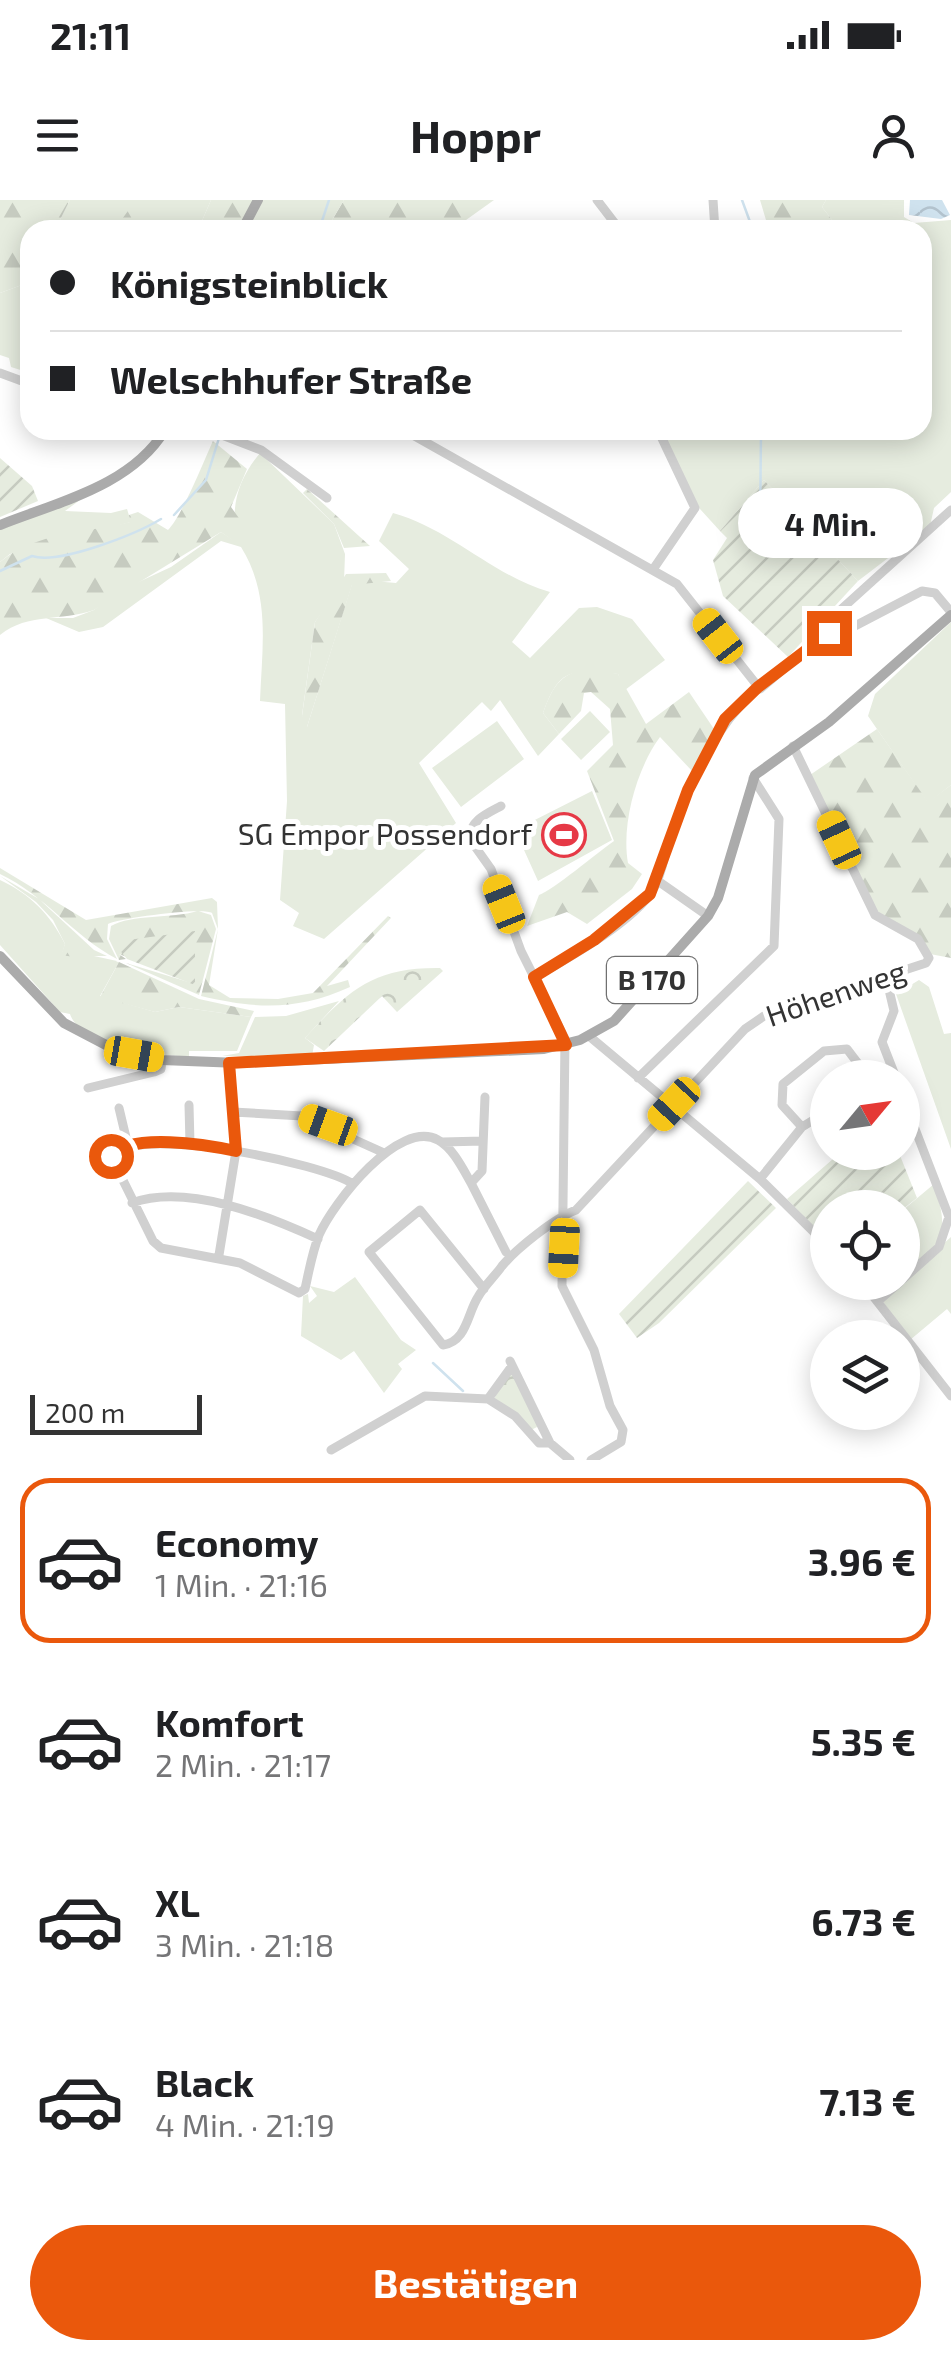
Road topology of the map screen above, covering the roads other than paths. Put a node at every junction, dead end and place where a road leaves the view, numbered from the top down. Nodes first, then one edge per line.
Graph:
1 (597, 200) edge
2 (612, 220) edge
3 (158, 440) edge
4 (236, 440) edge
5 (422, 440) edge
6 (663, 440) edge
7 (328, 498) dead end
8 (951, 510) edge
9 (0, 525) edge
10 (654, 568) junction
11 (951, 614) edge
12 (826, 624) dead end
13 (758, 687) junction
14 (794, 746) junction
15 (753, 778) junction
16 (501, 806) dead end
17 (658, 881) junction
18 (708, 916) junction
19 (0, 956) edge
20 (534, 977) junction
21 (886, 977) junction
22 (589, 1036) junction
23 (566, 1045) junction
24 (162, 1060) junction
25 (813, 1060) edge
26 (855, 1060) edge
27 (889, 1060) edge
28 (810, 1062) edge
29 (229, 1063) junction
30 (638, 1078) junction
31 (88, 1088) dead end
32 (485, 1097) dead end
33 (674, 1104) junction
34 (189, 1105) dead end
35 (119, 1108) dead end
36 (234, 1112) junction
37 (810, 1122) edge
38 (802, 1128) junction
39 (483, 1141) junction
40 (443, 1142) junction
41 (920, 1142) edge
42 (190, 1144) junction
43 (128, 1146) junction
44 (236, 1151) junction
45 (382, 1152) junction
46 (760, 1179) junction
47 (472, 1183) junction
48 (354, 1184) junction
49 (132, 1203) junction
50 (229, 1208) junction
51 (562, 1214) junction
52 (810, 1228) edge
53 (318, 1238) junction
54 (506, 1252) dead end
55 (218, 1255) junction
56 (920, 1264) edge
57 (484, 1289) junction
58 (878, 1301) edge
59 (951, 1396) edge
60 (488, 1398) junction
61 (550, 1443) junction
62 (331, 1450) dead end
63 (570, 1460) edge
64 (592, 1460) edge

1 - 2 street
3 - 9 main road
4 - 7 street
5 - 10 street
6 - 10 street
8 - 12 street
10 - 13 street
11 - 13 street
11 - 14 main road
13 - 17 street
14 - 15 main road
14 - 21 street, Höhenweg
15 - 18 main road, B 170
15 - 30 street
16 - 20 street
17 - 18 street
17 - 20 street
18 - 22 main road, B 170
19 - 24 main road, B 170
20 - 23 street
21 - 27 street
21 - 33 street, Höhenweg
22 - 23 main road, B 170
22 - 30 street
23 - 29 main road, B 170
23 - 51 street
24 - 29 main road, B 170
24 - 31 street
25 - 26 street
28 - 38 street
29 - 36 street
30 - 33 street
32 - 39 street
33 - 46 street
33 - 51 street, Höhenweg
34 - 42 street
35 - 43 street
36 - 44 street
36 - 45 street
37 - 38 street
38 - 46 street
39 - 40 street
39 - 47 street
40 - 45 street
40 - 47 street
41 - 56 street
42 - 43 street
42 - 44 street
43 - 49 street
44 - 48 street
44 - 50 street
45 - 48 street
46 - 52 street
47 - 54 street
48 - 53 street
49 - 50 street
49 - 55 street
50 - 53 street
50 - 55 street
51 - 57 street, Höhenweg
51 - 64 street
53 - 55 street
57 - 57 street, Höhenweg
58 - 59 street
60 - 61 street
60 - 61 street
60 - 62 street
61 - 63 street

